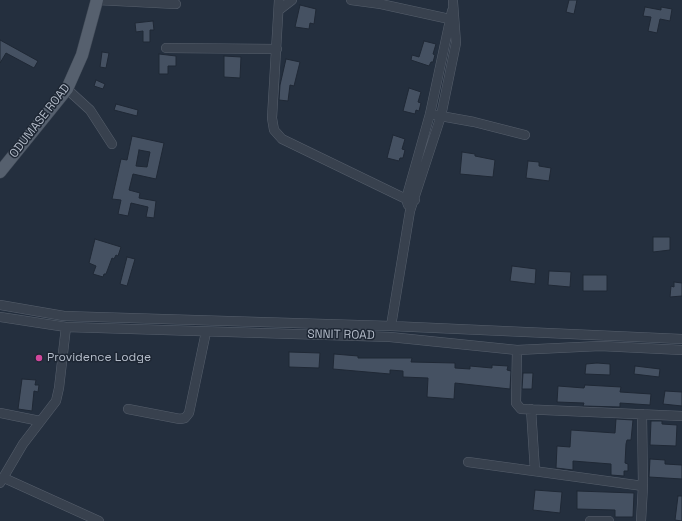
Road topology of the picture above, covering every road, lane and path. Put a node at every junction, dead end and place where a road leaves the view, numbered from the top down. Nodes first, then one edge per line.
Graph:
1 (97, 0) edge
2 (279, 0) edge
3 (292, 0) edge
4 (351, 0) edge
5 (453, 1) edge
6 (176, 4) dead end
7 (279, 10) junction
8 (453, 20) junction
9 (166, 48) dead end
10 (277, 49) junction
11 (67, 89) junction
12 (430, 114) junction
13 (441, 116) junction
14 (525, 135) dead end
15 (112, 144) dead end
16 (0, 172) edge
17 (411, 200) junction
18 (0, 305) edge
19 (0, 317) edge
20 (244, 322) junction
21 (264, 322) junction
22 (391, 326) junction
23 (66, 327) junction
24 (206, 332) junction
25 (244, 333) junction
26 (264, 333) junction
27 (600, 335) junction
28 (617, 336) junction
29 (682, 339) edge
30 (600, 346) junction
31 (616, 347) junction
32 (517, 350) junction
33 (682, 350) edge
34 (128, 409) dead end
35 (531, 409) junction
36 (0, 413) edge
37 (642, 414) junction
38 (682, 416) edge
39 (40, 422) junction
40 (468, 462) dead end
41 (535, 471) junction
42 (2, 480) edge
43 (644, 486) junction
44 (99, 521) edge
45 (590, 521) edge
46 (609, 521) edge
47 (641, 521) edge

1 - 6 street
1 - 11 main road, ODUMASE ROAD
2 - 7 street
3 - 7 street
4 - 8 street
5 - 8 street
7 - 10 street
8 - 12 street
8 - 13 street
9 - 10 street
10 - 17 street
11 - 15 street
11 - 16 main road, ODUMASE ROAD
12 - 13 street
12 - 17 street
13 - 14 street
13 - 17 street
17 - 22 street
18 - 20 street, SNNIT ROAD
19 - 23 street, SNNIT ROAD
20 - 21 street, SNNIT ROAD
20 - 25 street
21 - 22 street, SNNIT ROAD
21 - 26 street
22 - 27 street, SNNIT ROAD
23 - 24 street, SNNIT ROAD
23 - 39 street
24 - 25 street, SNNIT ROAD
24 - 34 street
25 - 26 street, SNNIT ROAD
26 - 32 street, SNNIT ROAD
27 - 28 street, SNNIT ROAD
27 - 30 street
28 - 29 street, SNNIT ROAD
28 - 31 street
30 - 31 street, SNNIT ROAD
30 - 32 street, SNNIT ROAD
31 - 33 street, SNNIT ROAD
32 - 35 street
35 - 37 street
35 - 41 street
36 - 39 street
37 - 38 street
37 - 43 street
39 - 42 street
40 - 41 street
41 - 43 street
42 - 44 street
43 - 47 street
45 - 46 street

